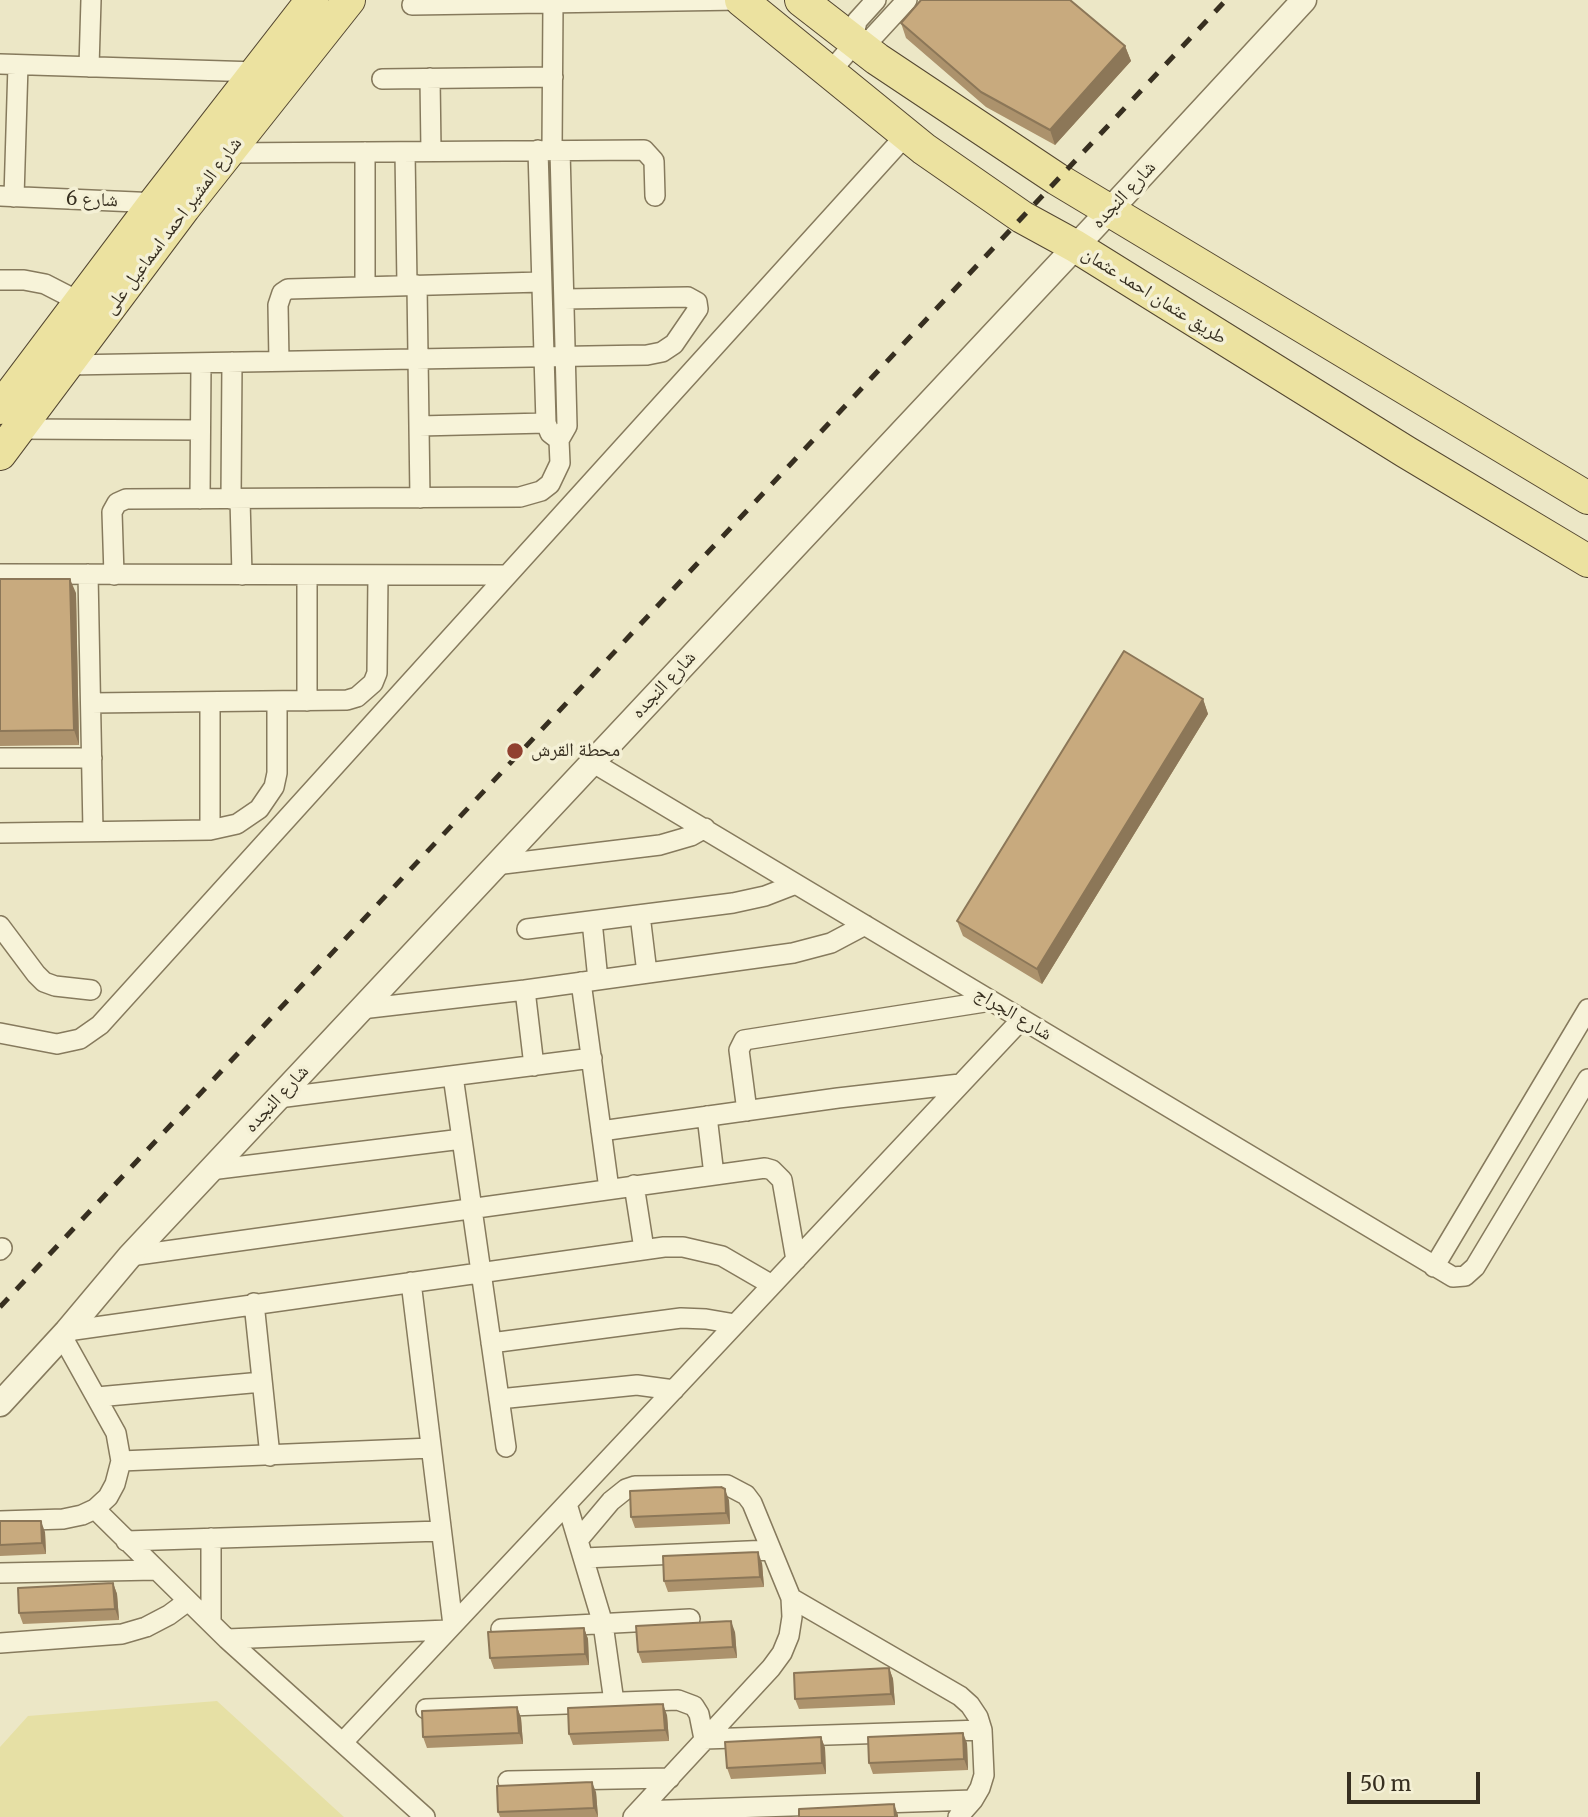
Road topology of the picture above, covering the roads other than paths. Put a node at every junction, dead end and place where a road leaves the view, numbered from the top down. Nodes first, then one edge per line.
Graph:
1 (91, 0) edge
2 (312, 0) edge
3 (349, 0) edge
4 (741, 0) edge
5 (801, 0) edge
6 (876, 0) edge
7 (907, 0) edge
8 (1304, 0) edge
9 (528, 1) edge
10 (552, 3) junction
11 (412, 5) dead end
12 (866, 51) junction
13 (9, 65) edge
14 (89, 67) junction
15 (257, 72) junction
16 (830, 72) junction
17 (552, 77) junction
18 (430, 78) junction
19 (382, 79) dead end
20 (915, 142) junction
21 (550, 150) junction
22 (431, 151) junction
23 (365, 152) junction
24 (405, 152) junction
25 (227, 153) junction
26 (7, 196) edge
27 (656, 196) dead end
28 (170, 205) junction
29 (1109, 211) junction
30 (1074, 246) junction
31 (0, 279) edge
32 (541, 282) junction
33 (412, 285) junction
34 (365, 286) junction
35 (564, 299) junction
36 (80, 302) junction
37 (674, 344) junction
38 (544, 357) junction
39 (565, 357) junction
40 (418, 359) junction
41 (279, 361) junction
42 (232, 362) junction
43 (201, 363) junction
44 (697, 363) junction
45 (68, 365) junction
46 (9, 401) edge
47 (546, 423) junction
48 (419, 426) junction
49 (200, 430) junction
50 (559, 440) junction
51 (0, 454) edge
52 (420, 498) junction
53 (1588, 498) edge
54 (200, 499) junction
55 (235, 499) junction
56 (1588, 561) edge
57 (0, 574) edge
58 (88, 574) junction
59 (114, 575) junction
60 (242, 575) junction
61 (307, 575) junction
62 (379, 575) junction
63 (507, 575) junction
64 (277, 701) junction
65 (307, 701) junction
66 (210, 702) junction
67 (90, 703) junction
68 (0, 758) edge
69 (92, 758) junction
70 (592, 762) junction
71 (705, 828) junction
72 (210, 830) junction
73 (93, 831) junction
74 (0, 833) edge
75 (495, 865) junction
76 (796, 884) junction
77 (639, 915) junction
78 (592, 921) junction
79 (865, 925) junction
80 (0, 926) edge
81 (527, 929) dead end
82 (647, 973) junction
83 (590, 981) junction
84 (91, 989) dead end
85 (525, 989) junction
86 (991, 1001) junction
87 (361, 1009) junction
88 (1588, 1009) edge
89 (1021, 1020) junction
90 (8, 1035) edge
91 (0, 1053) edge
92 (592, 1058) junction
93 (534, 1066) junction
94 (453, 1076) junction
95 (1588, 1079) edge
96 (960, 1084) junction
97 (278, 1098) junction
98 (747, 1111) junction
99 (707, 1116) junction
100 (601, 1131) junction
101 (462, 1139) junction
102 (210, 1170) junction
103 (714, 1175) junction
104 (634, 1185) junction
105 (609, 1189) junction
106 (472, 1208) junction
107 (644, 1249) junction
108 (130, 1256) junction
109 (796, 1260) junction
110 (1434, 1267) junction
111 (481, 1273) junction
112 (411, 1282) junction
113 (772, 1284) junction
114 (254, 1303) junction
115 (735, 1324) junction
116 (64, 1334) junction
117 (491, 1343) junction
118 (262, 1382) junction
119 (674, 1390) junction
120 (97, 1396) junction
121 (499, 1399) junction
122 (0, 1404) edge
123 (506, 1447) dead end
124 (431, 1448) junction
125 (270, 1456) junction
126 (121, 1461) junction
127 (567, 1504) junction
128 (95, 1509) junction
129 (0, 1521) edge
130 (441, 1531) junction
131 (211, 1538) junction
132 (579, 1539) junction
133 (126, 1541) junction
134 (771, 1550) junction
135 (584, 1558) junction
136 (156, 1570) junction
137 (0, 1573) edge
138 (792, 1598) junction
139 (188, 1601) junction
140 (690, 1619) dead end
141 (211, 1623) junction
142 (603, 1623) junction
143 (450, 1627) junction
144 (501, 1629) edge
145 (227, 1639) junction
146 (0, 1643) edge
147 (614, 1702) junction
148 (426, 1709) edge
149 (982, 1730) junction
150 (704, 1739) junction
151 (343, 1742) junction
152 (670, 1777) junction
153 (508, 1781) dead end
154 (973, 1800) junction
155 (636, 1814) edge
156 (425, 1817) edge
157 (958, 1817) edge

1 - 14 street
2 - 15 main road, شارع المشير احمد اسماعيل على
3 - 25 main road, شارع المشير احمد اسماعيل على
4 - 10 street
4 - 16 main road, طريق عثمان احمد عثمان
5 - 12 main road
6 - 12 street
7 - 12 street
8 - 29 street, شارع النجده
9 - 10 street
9 - 11 street
10 - 17 street
12 - 16 street
12 - 20 main road
12 - 29 main road
13 - 14 street
13 - 26 street
14 - 15 street
15 - 28 main road, شارع المشير احمد اسماعيل على
16 - 20 main road, طريق عثمان احمد عثمان
17 - 18 street
17 - 21 street
18 - 19 street
18 - 22 street
20 - 30 main road, طريق عثمان احمد عثمان
20 - 44 street
21 - 22 street
21 - 27 street
21 - 32 street
21 - 35 street
22 - 24 street
23 - 24 street
23 - 25 street
23 - 34 street
24 - 33 street
25 - 28 main road, شارع المشير احمد اسماعيل على
26 - 28 street, شارع 6
28 - 36 main road, شارع المشير احمد اسماعيل على
28 - 45 main road, شارع المشير احمد اسماعيل على
29 - 30 street, شارع النجده
29 - 53 main road
30 - 56 main road, طريق عثمان احمد عثمان
30 - 70 street, شارع النجده
31 - 36 street
32 - 33 street
32 - 38 street
33 - 34 street
33 - 40 street
34 - 41 street
35 - 37 street
35 - 39 street
36 - 46 main road, شارع المشير احمد اسماعيل على
37 - 39 street
37 - 44 street
38 - 39 street
38 - 40 street
38 - 47 street
39 - 50 street
40 - 41 street
40 - 48 street
41 - 42 street
42 - 43 street
42 - 55 street
43 - 45 street
43 - 49 street
44 - 63 street
45 - 46 main road, شارع المشير احمد اسماعيل على
46 - 49 street
46 - 51 main road, شارع المشير احمد اسماعيل على
47 - 48 street
47 - 50 street
48 - 52 street
49 - 54 street
50 - 52 street
52 - 55 street
54 - 55 street
54 - 59 street
55 - 60 street
57 - 58 street
58 - 59 street
58 - 67 street
59 - 60 street
60 - 61 street
61 - 62 street
61 - 65 street
62 - 63 street
62 - 65 street
63 - 90 street
64 - 65 street
64 - 66 street
64 - 72 street
66 - 67 street
66 - 72 street
67 - 69 street
68 - 69 street
69 - 73 street
70 - 71 street, شارع الجراج
70 - 75 street, شارع النجده
71 - 75 street
71 - 76 street, شارع الجراج
72 - 73 street
73 - 74 street
75 - 87 street, شارع النجده
76 - 77 street
76 - 79 street, شارع الجراج
77 - 78 street
77 - 82 street
78 - 81 street
78 - 83 street
79 - 82 street
79 - 86 street, شارع الجراج
80 - 84 street
82 - 83 street
83 - 85 street
83 - 92 street
85 - 87 street
85 - 93 street
86 - 89 street, شارع الجراج
86 - 98 street
87 - 97 street, شارع النجده
88 - 110 street
89 - 96 street
89 - 110 street, شارع الجراج
90 - 91 street
92 - 93 street
92 - 100 street
93 - 94 street
94 - 97 street
94 - 101 street
95 - 110 street, شارع الجراج
96 - 98 street
96 - 109 street
97 - 102 street, شارع النجده
98 - 99 street
99 - 100 street
99 - 103 street
100 - 105 street
101 - 102 street
101 - 106 street
102 - 108 street, شارع النجده
103 - 104 street
103 - 109 street
104 - 105 street
104 - 107 street
105 - 106 street
106 - 108 street
106 - 111 street
107 - 111 street
107 - 113 street
108 - 116 street, شارع النجده
109 - 113 street
111 - 112 street
111 - 117 street
112 - 114 street
112 - 124 street
113 - 115 street
114 - 116 street
114 - 118 street
115 - 117 street
115 - 119 street
116 - 120 street
116 - 122 street, شارع النجده
117 - 121 street
118 - 120 street
118 - 125 street
119 - 121 street
119 - 127 street
120 - 126 street
121 - 123 street
124 - 125 street
124 - 130 street
125 - 126 street
126 - 128 street
127 - 132 street
127 - 143 street
128 - 129 street
128 - 133 street
130 - 131 street
130 - 143 street
131 - 133 street
131 - 141 street
132 - 134 street
132 - 135 street
133 - 136 street
134 - 135 street
134 - 138 street
135 - 142 street
136 - 137 street
136 - 139 street
138 - 149 street
138 - 150 street
139 - 141 street
139 - 146 street
140 - 142 street
141 - 145 street
142 - 144 street
142 - 147 street
143 - 145 street
143 - 151 street
145 - 151 street
147 - 148 street
147 - 150 street
149 - 150 street
149 - 154 street
150 - 152 street
151 - 156 street
152 - 153 street
152 - 155 street
154 - 155 street
154 - 157 street

